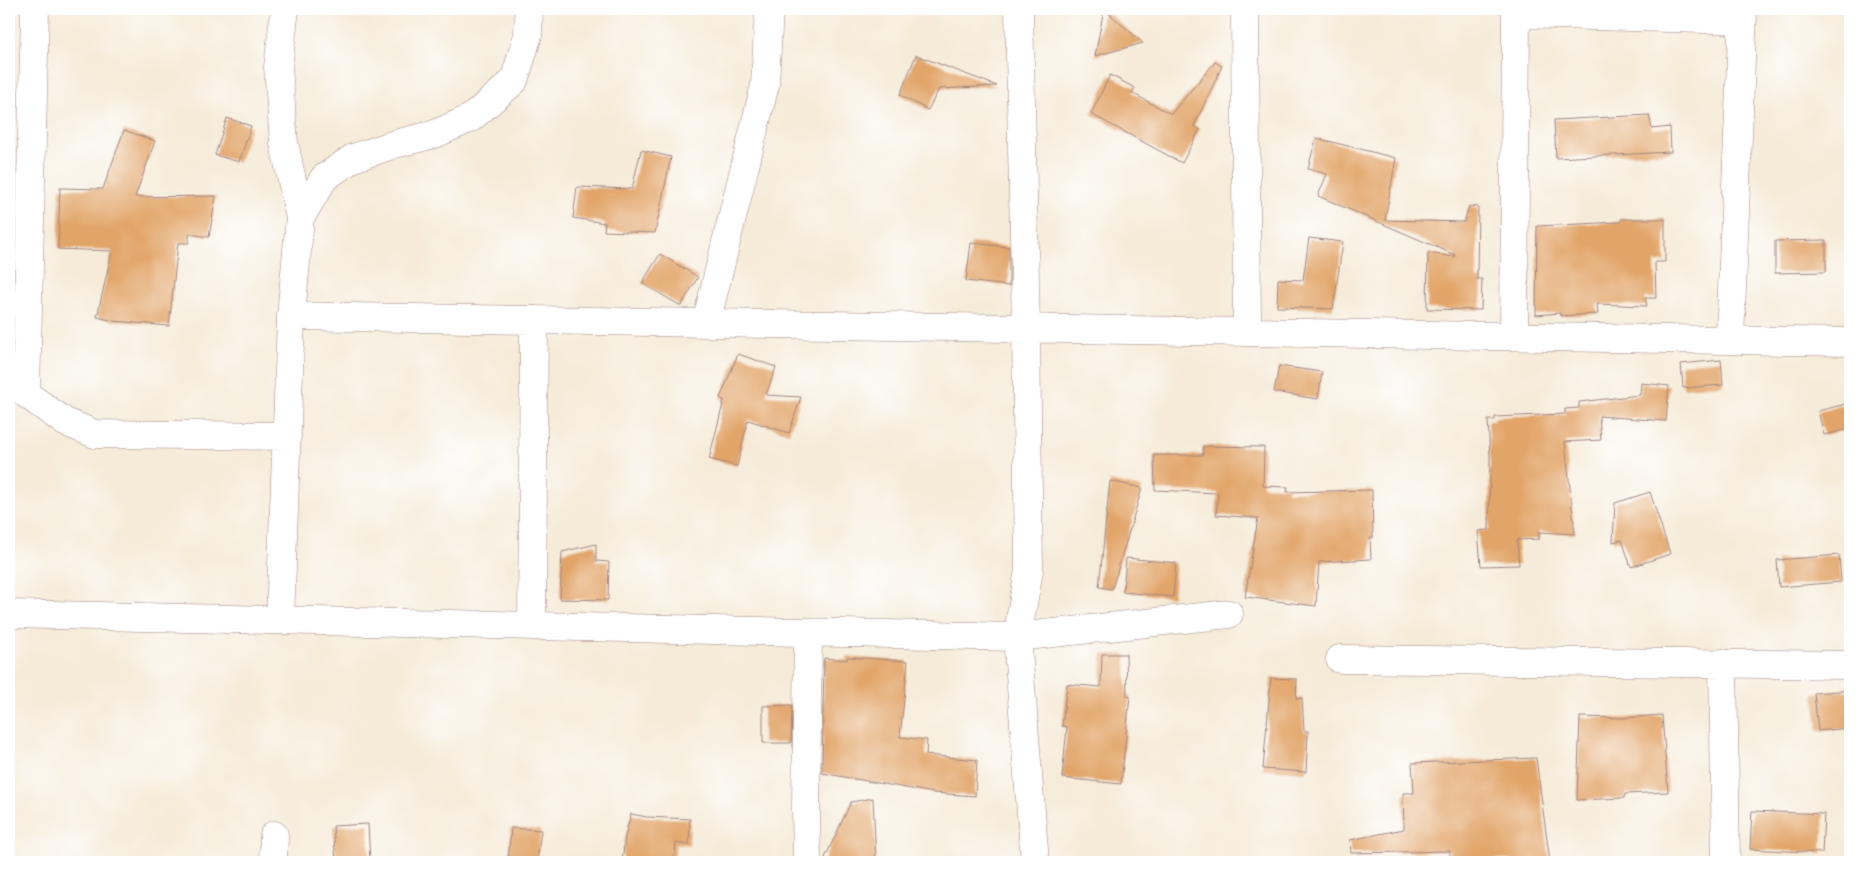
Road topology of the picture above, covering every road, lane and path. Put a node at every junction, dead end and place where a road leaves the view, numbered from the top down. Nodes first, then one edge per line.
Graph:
1 (36, 9) edge
2 (285, 9) edge
3 (529, 9) edge
4 (769, 9) edge
5 (1019, 9) edge
6 (1245, 9) edge
7 (1516, 12) edge
8 (1743, 14) edge
9 (300, 218) junction
10 (291, 316) junction
11 (534, 320) junction
12 (18, 322) edge
13 (706, 323) junction
14 (1026, 328) junction
15 (1247, 332) junction
16 (1514, 336) junction
17 (1730, 340) junction
18 (1850, 342) edge
19 (287, 436) junction
20 (9, 614) edge
21 (1228, 614) dead end
22 (280, 620) junction
23 (532, 626) junction
24 (808, 632) junction
25 (1017, 637) junction
26 (1340, 659) dead end
27 (1723, 663) junction
28 (1850, 665) edge
29 (274, 836) dead end
30 (274, 862) edge
31 (807, 862) edge
32 (1035, 862) edge
33 (1726, 862) edge

1 - 12 street
2 - 9 street
3 - 9 street
4 - 13 street
5 - 14 street
6 - 15 street
7 - 8 street
7 - 16 street
8 - 17 street
9 - 10 street
10 - 11 street
10 - 19 street
11 - 13 street
11 - 23 street
12 - 19 street
13 - 14 street
14 - 15 street
14 - 25 street
15 - 16 street
16 - 17 street
17 - 18 street
19 - 22 street
20 - 22 street
21 - 25 street
22 - 23 street
23 - 24 street
24 - 25 street
24 - 31 street
25 - 32 street
26 - 27 street
27 - 28 street
27 - 33 street
29 - 30 street

